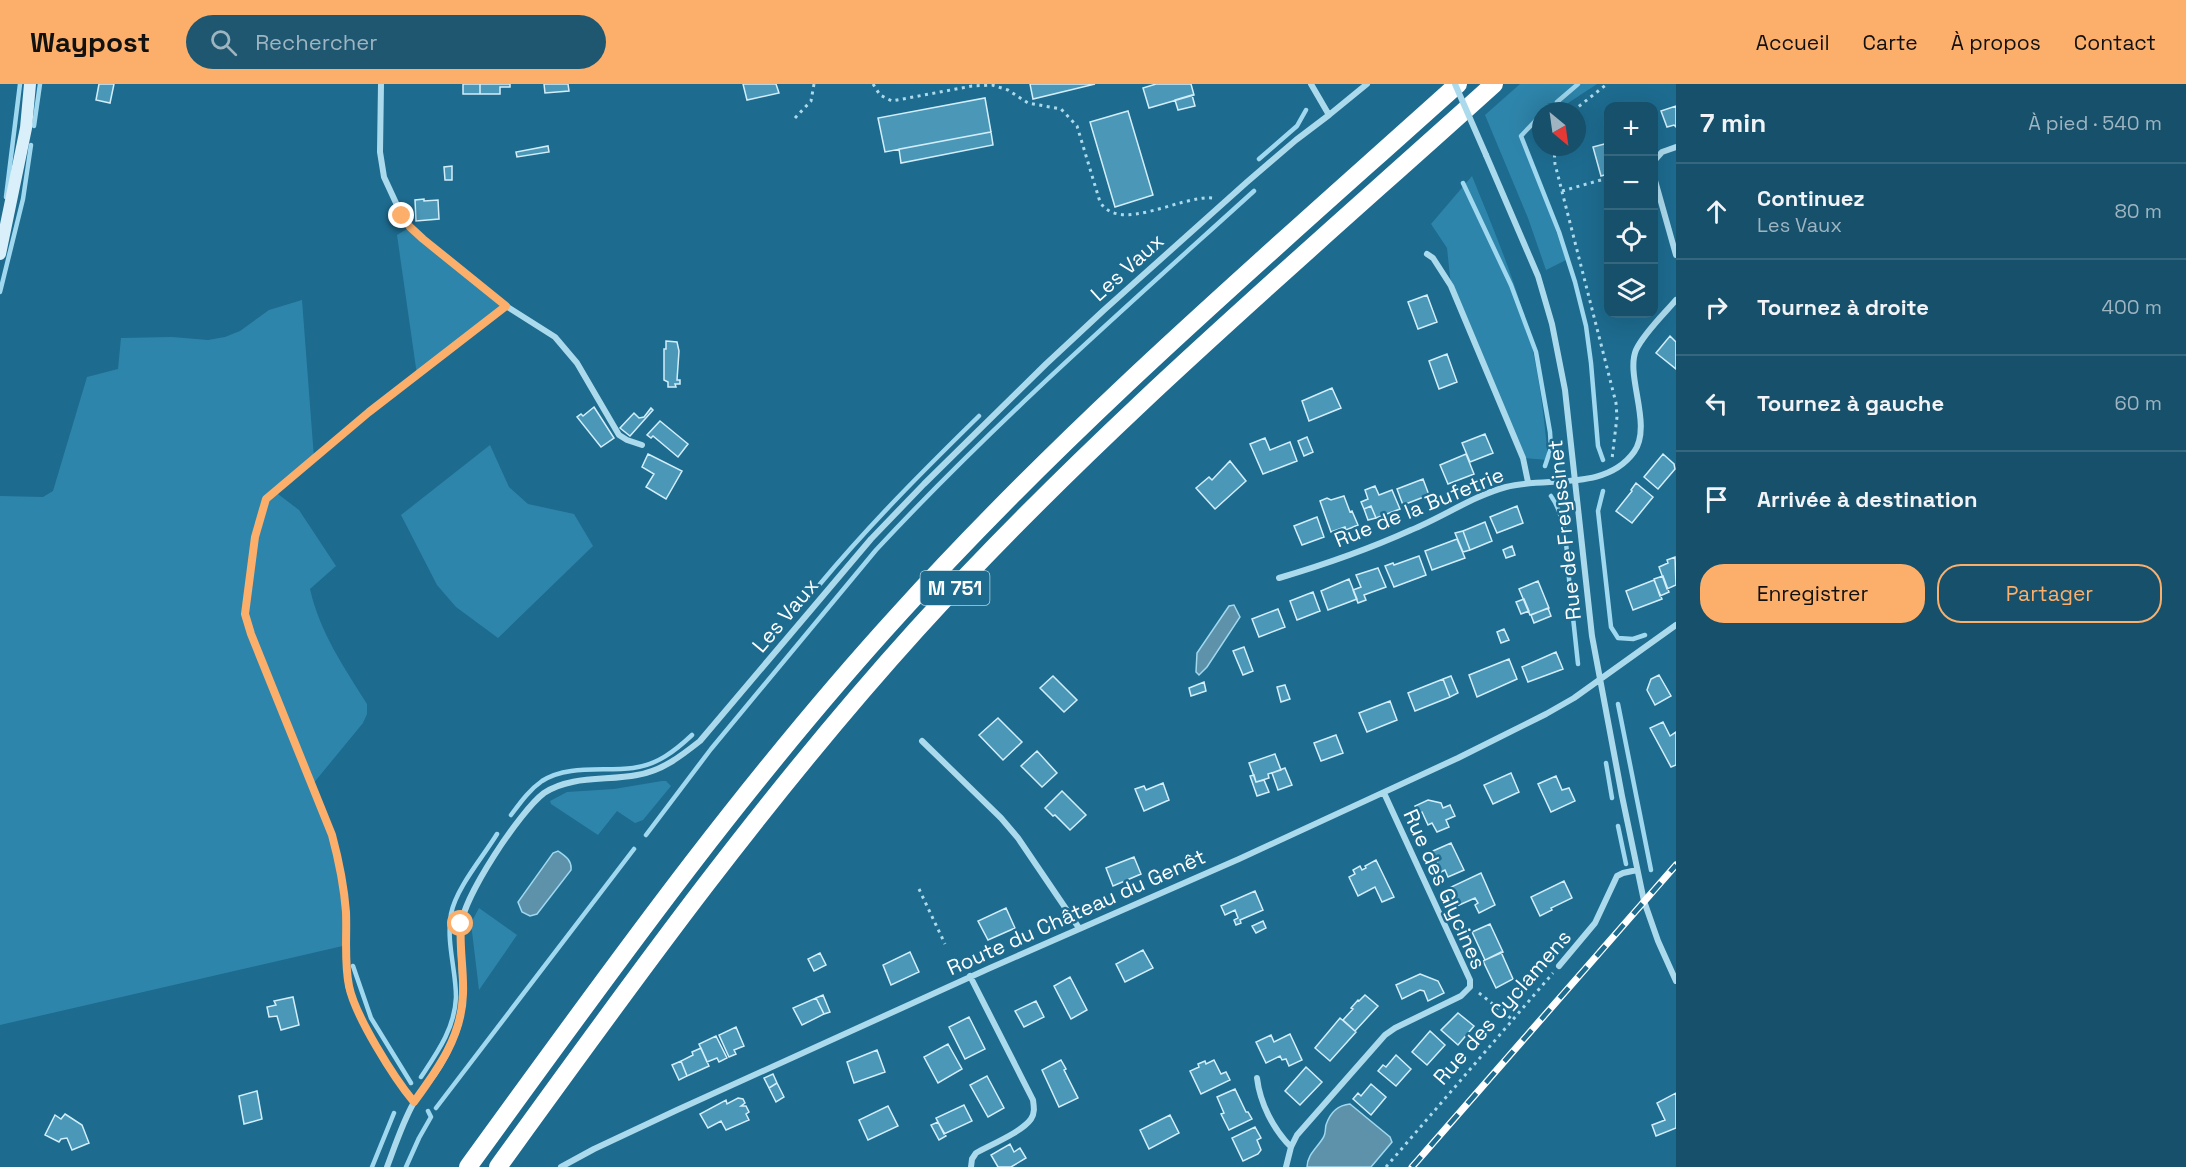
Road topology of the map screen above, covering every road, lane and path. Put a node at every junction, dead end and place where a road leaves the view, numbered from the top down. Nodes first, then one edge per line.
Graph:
1 (30, 84) edge
2 (381, 84) edge
3 (814, 84) edge
4 (873, 84) edge
5 (1311, 84) edge
6 (1367, 84) edge
7 (1457, 84) edge
8 (1494, 84) edge
9 (1607, 84) edge
10 (1584, 102) edge
11 (1329, 115) junction
12 (795, 118) dead end
13 (1676, 147) edge
14 (1555, 156) edge
15 (1658, 156) edge
16 (1604, 179) edge
17 (1562, 191) junction
18 (1658, 194) edge
19 (1226, 201) junction
20 (0, 254) edge
21 (1427, 254) dead end
22 (1676, 255) edge
23 (1676, 300) edge
24 (506, 306) junction
25 (642, 445) dead end
26 (1614, 470) junction
27 (1575, 480) junction
28 (1527, 482) junction
29 (1279, 578) dead end
30 (1676, 625) edge
31 (1600, 680) junction
32 (921, 741) dead end
33 (1384, 793) junction
34 (1637, 870) junction
35 (919, 889) dead end
36 (1079, 928) junction
37 (945, 944) dead end
38 (346, 961) joint
39 (1559, 966) joint
40 (970, 976) junction
41 (1676, 981) edge
42 (1470, 987) junction
43 (1513, 1020) junction
44 (1257, 1078) dead end
45 (414, 1102) junction
46 (1291, 1147) junction
47 (387, 1167) edge
48 (468, 1167) edge
49 (498, 1167) edge
50 (561, 1167) edge
51 (972, 1167) edge
52 (1286, 1167) edge
53 (1386, 1167) edge

1 - 20 street
2 - 24 street
3 - 12 path
4 - 19 path
5 - 11 street
6 - 11 street, Les Vaux
7 - 27 street, Rue de Freyssinet, bridge
7 - 48 highway, M 751
8 - 49 highway, M 751
9 - 10 path
11 - 19 street, Les Vaux
13 - 15 street
14 - 17 path
16 - 17 path
17 - 26 path
18 - 22 street
19 - 45 street, Les Vaux
21 - 28 street
23 - 26 street
24 - 25 street
24 - 38 path
26 - 27 street, Rue de la Bufetrie
27 - 28 street, Rue de la Bufetrie
27 - 31 street, Rue de Freyssinet
28 - 29 street, Rue de la Bufetrie
30 - 31 street, Route du Château du Genêt
31 - 33 street, Route du Château du Genêt
31 - 34 street, Rue de Freyssinet
32 - 36 street
33 - 36 street, Route du Château du Genêt
33 - 42 street, Rue des Glycines
34 - 39 street, Rue des Cyclamens
34 - 41 street, Rue de Freyssinet
35 - 37 path
36 - 40 street, Route du Château du Genêt
38 - 45 street
39 - 43 path, Rue des Cyclamens
40 - 50 street, Route du Château du Genêt
40 - 51 street
42 - 43 path
42 - 46 street, Rue des Glycines
43 - 53 path, Rue des Cyclamens
44 - 46 street
45 - 47 street, Les Vaux
46 - 52 street, Rue des Glycines

